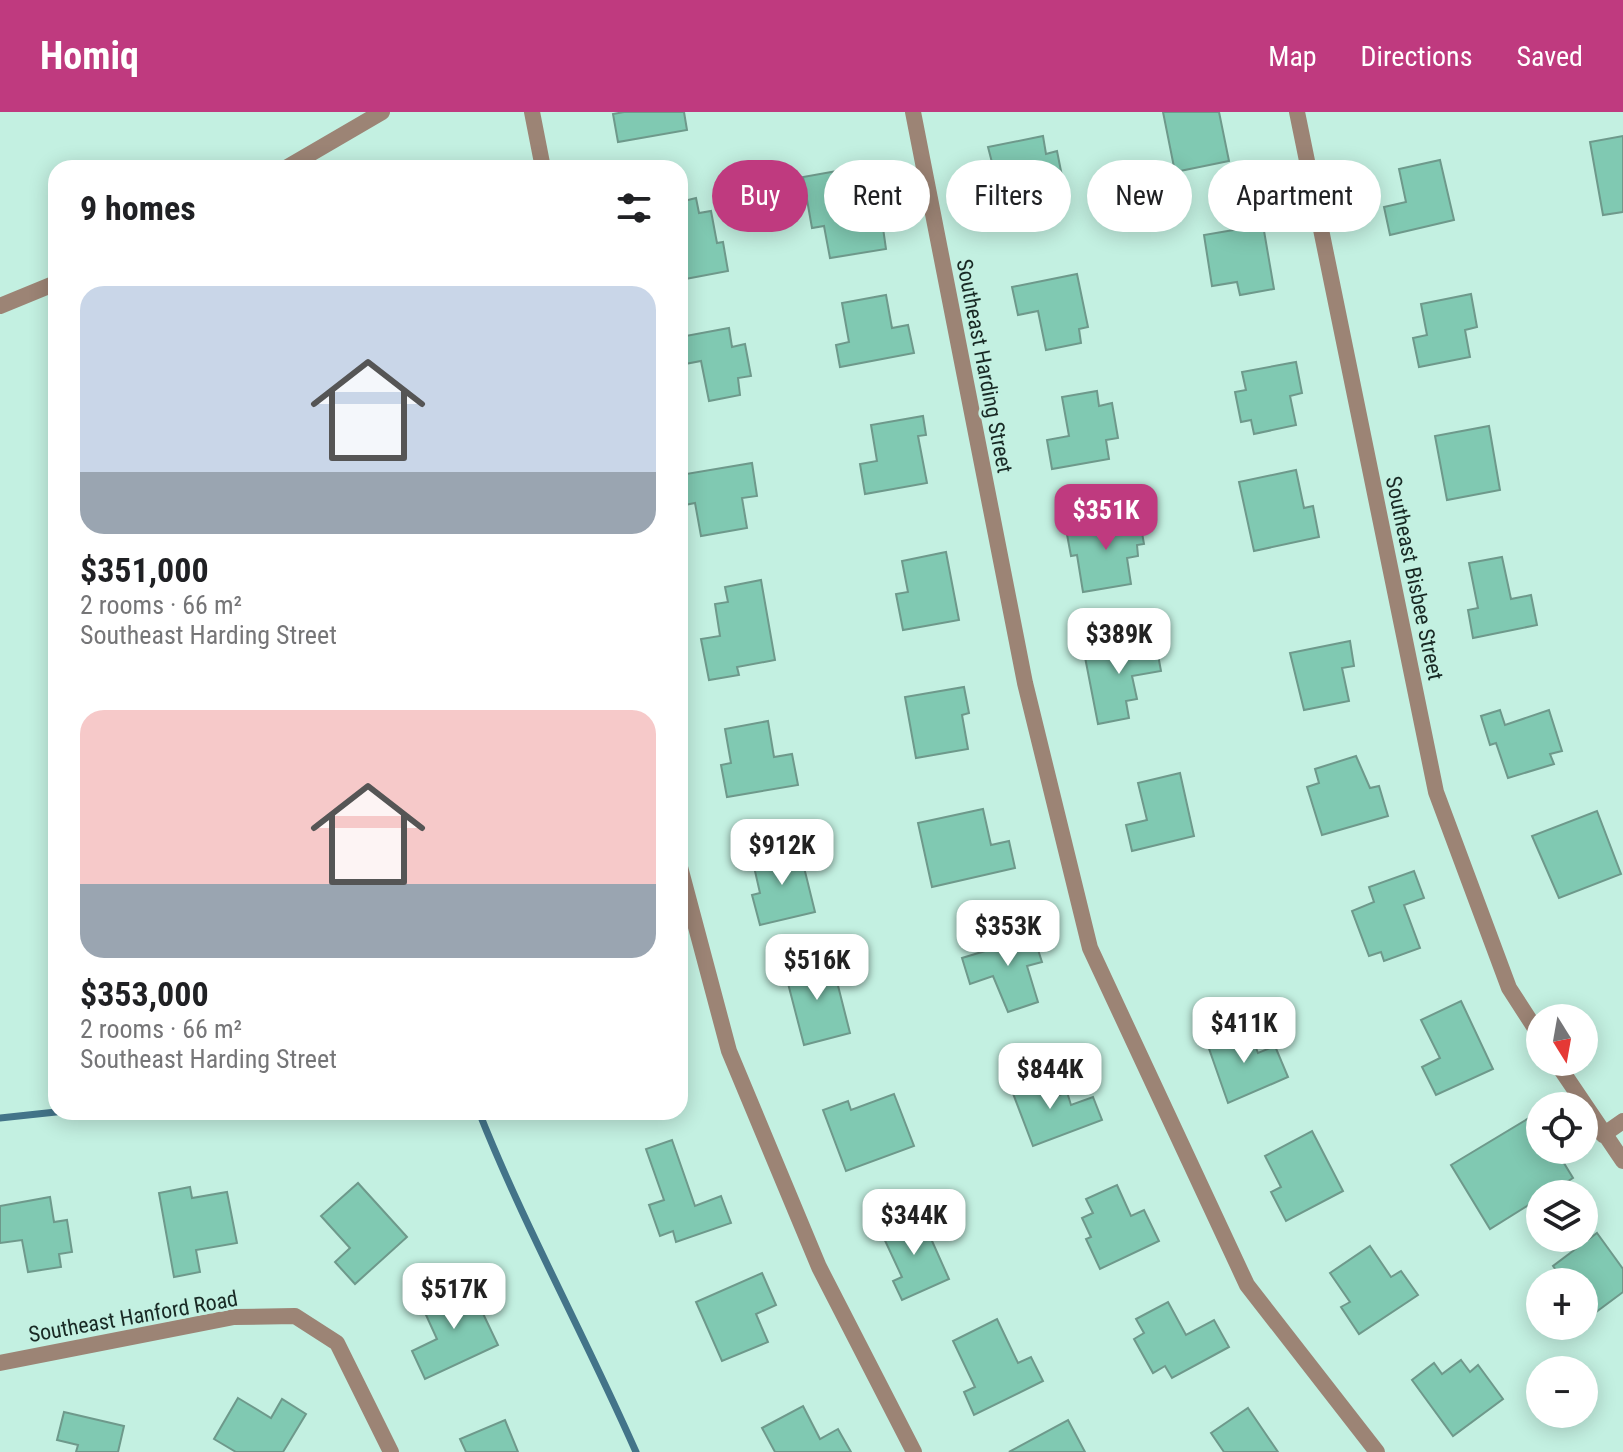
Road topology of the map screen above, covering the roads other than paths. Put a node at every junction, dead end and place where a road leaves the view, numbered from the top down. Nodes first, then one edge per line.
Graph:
1 (382, 112) edge
2 (532, 112) edge
3 (913, 112) edge
4 (1297, 112) edge
5 (300, 160) edge
6 (541, 160) edge
7 (48, 286) edge
8 (0, 306) edge
9 (688, 897) edge
10 (1526, 1014) edge
11 (1565, 1076) edge
12 (1623, 1121) edge
13 (1603, 1135) junction
14 (1623, 1161) edge
15 (0, 1363) edge
16 (391, 1452) edge
17 (914, 1452) edge
18 (1377, 1452) edge

1 - 5 street
2 - 6 street
3 - 18 street, Southeast Harding Street
4 - 10 street, Southeast Bisbee Street
7 - 8 street
9 - 17 street
11 - 13 street
12 - 13 street
13 - 14 street
15 - 16 street, Southeast Hanford Road

